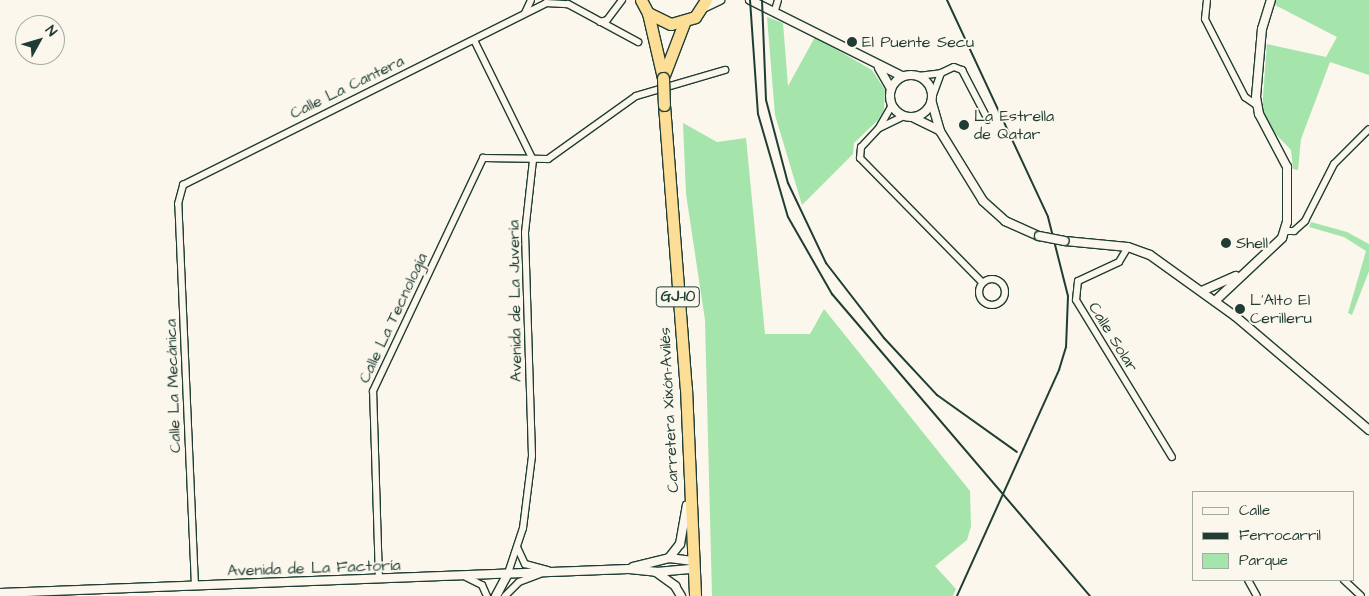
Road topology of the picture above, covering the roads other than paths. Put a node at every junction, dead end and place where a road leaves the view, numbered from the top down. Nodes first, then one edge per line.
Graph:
1 (531, 0) edge
2 (622, 0) edge
3 (642, 0) edge
4 (720, 0) edge
5 (750, 0) edge
6 (778, 0) edge
7 (1207, 0) edge
8 (1271, 0) edge
9 (704, 4) edge
10 (775, 10) junction
11 (648, 13) junction
12 (524, 14) junction
13 (600, 22) junction
14 (684, 23) junction
15 (474, 40) junction
16 (638, 42) dead end
17 (880, 68) junction
18 (725, 70) dead end
19 (941, 73) junction
20 (902, 76) junction
21 (918, 76) junction
22 (663, 77) junction
23 (890, 89) junction
24 (932, 99) junction
25 (892, 105) junction
26 (1258, 106) junction
27 (908, 117) junction
28 (988, 120) dead end
29 (879, 128) junction
30 (1369, 129) edge
31 (940, 131) junction
32 (533, 160) junction
33 (183, 185) joint
34 (1286, 231) junction
35 (1128, 247) junction
36 (1240, 274) junction
37 (983, 283) junction
38 (1202, 291) junction
39 (1215, 301) junction
40 (1369, 430) edge
41 (1172, 457) dead end
42 (690, 489) junction
43 (517, 546) junction
44 (669, 558) junction
45 (693, 565) junction
46 (629, 568) junction
47 (551, 571) junction
48 (656, 572) junction
49 (508, 573) junction
50 (460, 575) junction
51 (379, 579) junction
52 (1249, 581) edge
53 (1345, 581) edge
54 (195, 586) junction
55 (0, 593) edge
56 (487, 596) edge
57 (496, 596) edge
58 (505, 596) edge
59 (681, 596) edge
60 (695, 596) edge
61 (1257, 596) edge
62 (1362, 596) edge

1 - 12 street
2 - 13 street
3 - 11 highway, GJ-10
4 - 9 street
5 - 10 street
6 - 10 street
7 - 26 street
8 - 26 street
9 - 14 highway, GJ-10
10 - 17 street
11 - 14 highway
11 - 22 highway, Carretera Xixón-Avilés / GJ-10
12 - 13 street, Calle La Cantera
12 - 15 street, Calle La Cantera
13 - 16 street, Calle La Cantera
14 - 22 highway, Carretera Xixón-Avilés / GJ-10
15 - 32 street
15 - 33 street, Calle La Cantera
17 - 20 street
17 - 23 street
18 - 32 street
19 - 21 street
19 - 24 street
19 - 28 street
20 - 21 street
20 - 23 street
21 - 24 street
22 - 42 highway, Carretera Xixón-Avilés / GJ-10, bridge
23 - 25 street
24 - 27 street
24 - 31 street
25 - 27 street
25 - 29 street
26 - 34 street
27 - 29 street
27 - 31 street
29 - 37 street
30 - 34 street
31 - 35 street, bridge
32 - 43 street, Avenida de La Juvería
32 - 51 street, Calle La Tecnología
33 - 54 street, Calle La Mecánica
34 - 36 street
35 - 38 street
35 - 41 street, Calle Solar
36 - 38 street
36 - 39 street
37 - 37 street
38 - 39 street
39 - 40 street
42 - 44 street
42 - 45 highway, Carretera Xixón-Avilés / GJ-10
43 - 47 street
43 - 49 street, Avenida de La Juvería
44 - 45 street, Avenida de La Factoría
44 - 46 street, Avenida de La Factoría
45 - 48 street, Avenida de La Factoría
45 - 60 highway, Carretera Xixón-Avilés / GJ-10
46 - 47 street, Avenida de La Factoría
46 - 48 street, Avenida de La Factoría
47 - 49 street, Avenida de La Factoría
47 - 58 street
48 - 59 street, Avenida de La Factoría
49 - 50 street, Avenida de La Factoría
49 - 57 street
50 - 51 street, Avenida de La Factoría
50 - 56 street
51 - 54 street, Avenida de La Factoría
52 - 61 street
53 - 62 street
54 - 55 street, Avenida de La Factoría

